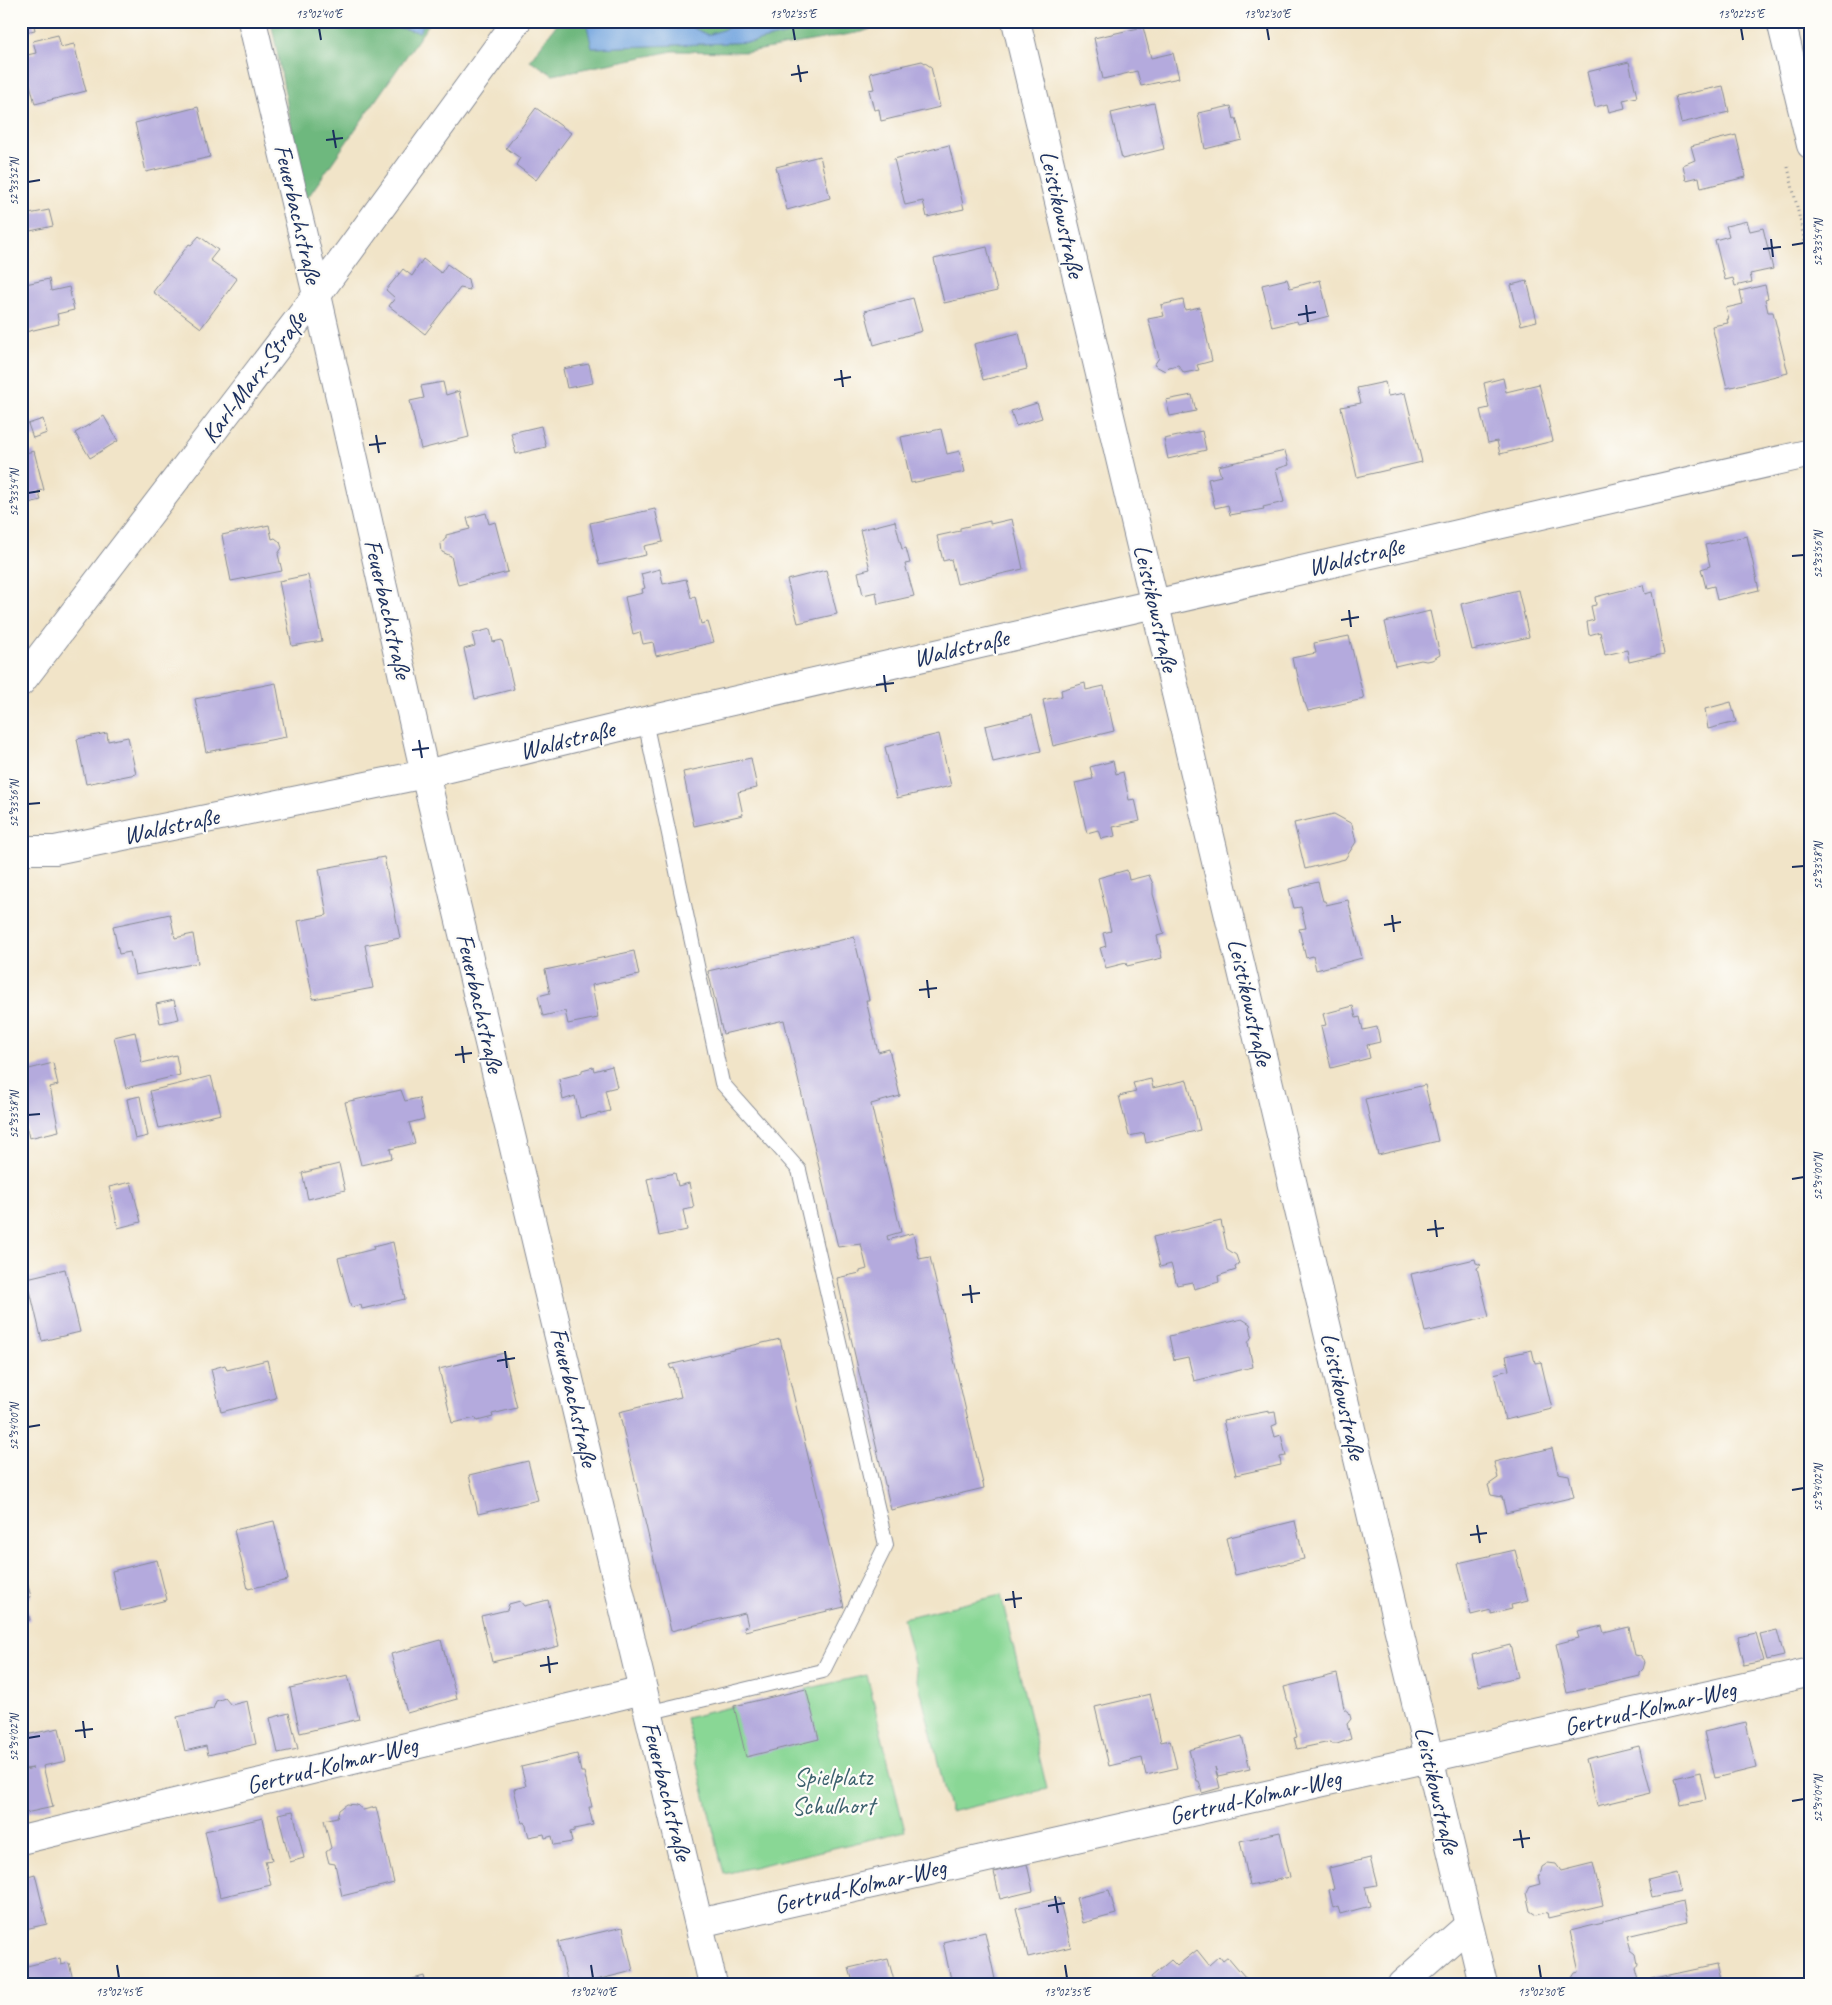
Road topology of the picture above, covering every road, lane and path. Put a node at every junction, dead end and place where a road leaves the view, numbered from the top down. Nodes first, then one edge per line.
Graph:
1 (252, 21) edge
2 (517, 21) edge
3 (1016, 21) edge
4 (1781, 21) edge
5 (1811, 145) edge
6 (317, 295) junction
7 (1811, 453) edge
8 (1154, 603) junction
9 (21, 682) edge
10 (645, 721) junction
11 (425, 774) junction
12 (21, 850) edge
13 (1811, 1672) edge
14 (645, 1702) junction
15 (1430, 1758) junction
16 (21, 1840) edge
17 (699, 1923) junction
18 (1469, 1925) junction
19 (713, 1984) edge
20 (1402, 1984) edge
21 (1482, 1984) edge

1 - 6 street, Feuerbachstraße
2 - 6 street, Karl-Marx-Straße
3 - 8 street, Leistikowstraße
4 - 5 street
6 - 9 street, Karl-Marx-Straße
6 - 11 street, Feuerbachstraße
7 - 8 street, Waldstraße
8 - 10 street, Waldstraße
8 - 15 street, Leistikowstraße
10 - 11 street, Waldstraße
10 - 14 lane
11 - 12 street, Waldstraße
11 - 14 street, Feuerbachstraße
13 - 15 street, Gertrud-Kolmar-Weg
14 - 16 street, Gertrud-Kolmar-Weg
14 - 17 street, Feuerbachstraße
15 - 17 street, Gertrud-Kolmar-Weg
15 - 18 street, Leistikowstraße
17 - 19 street, Feuerbachstraße
18 - 20 street
18 - 21 street, Leistikowstraße

